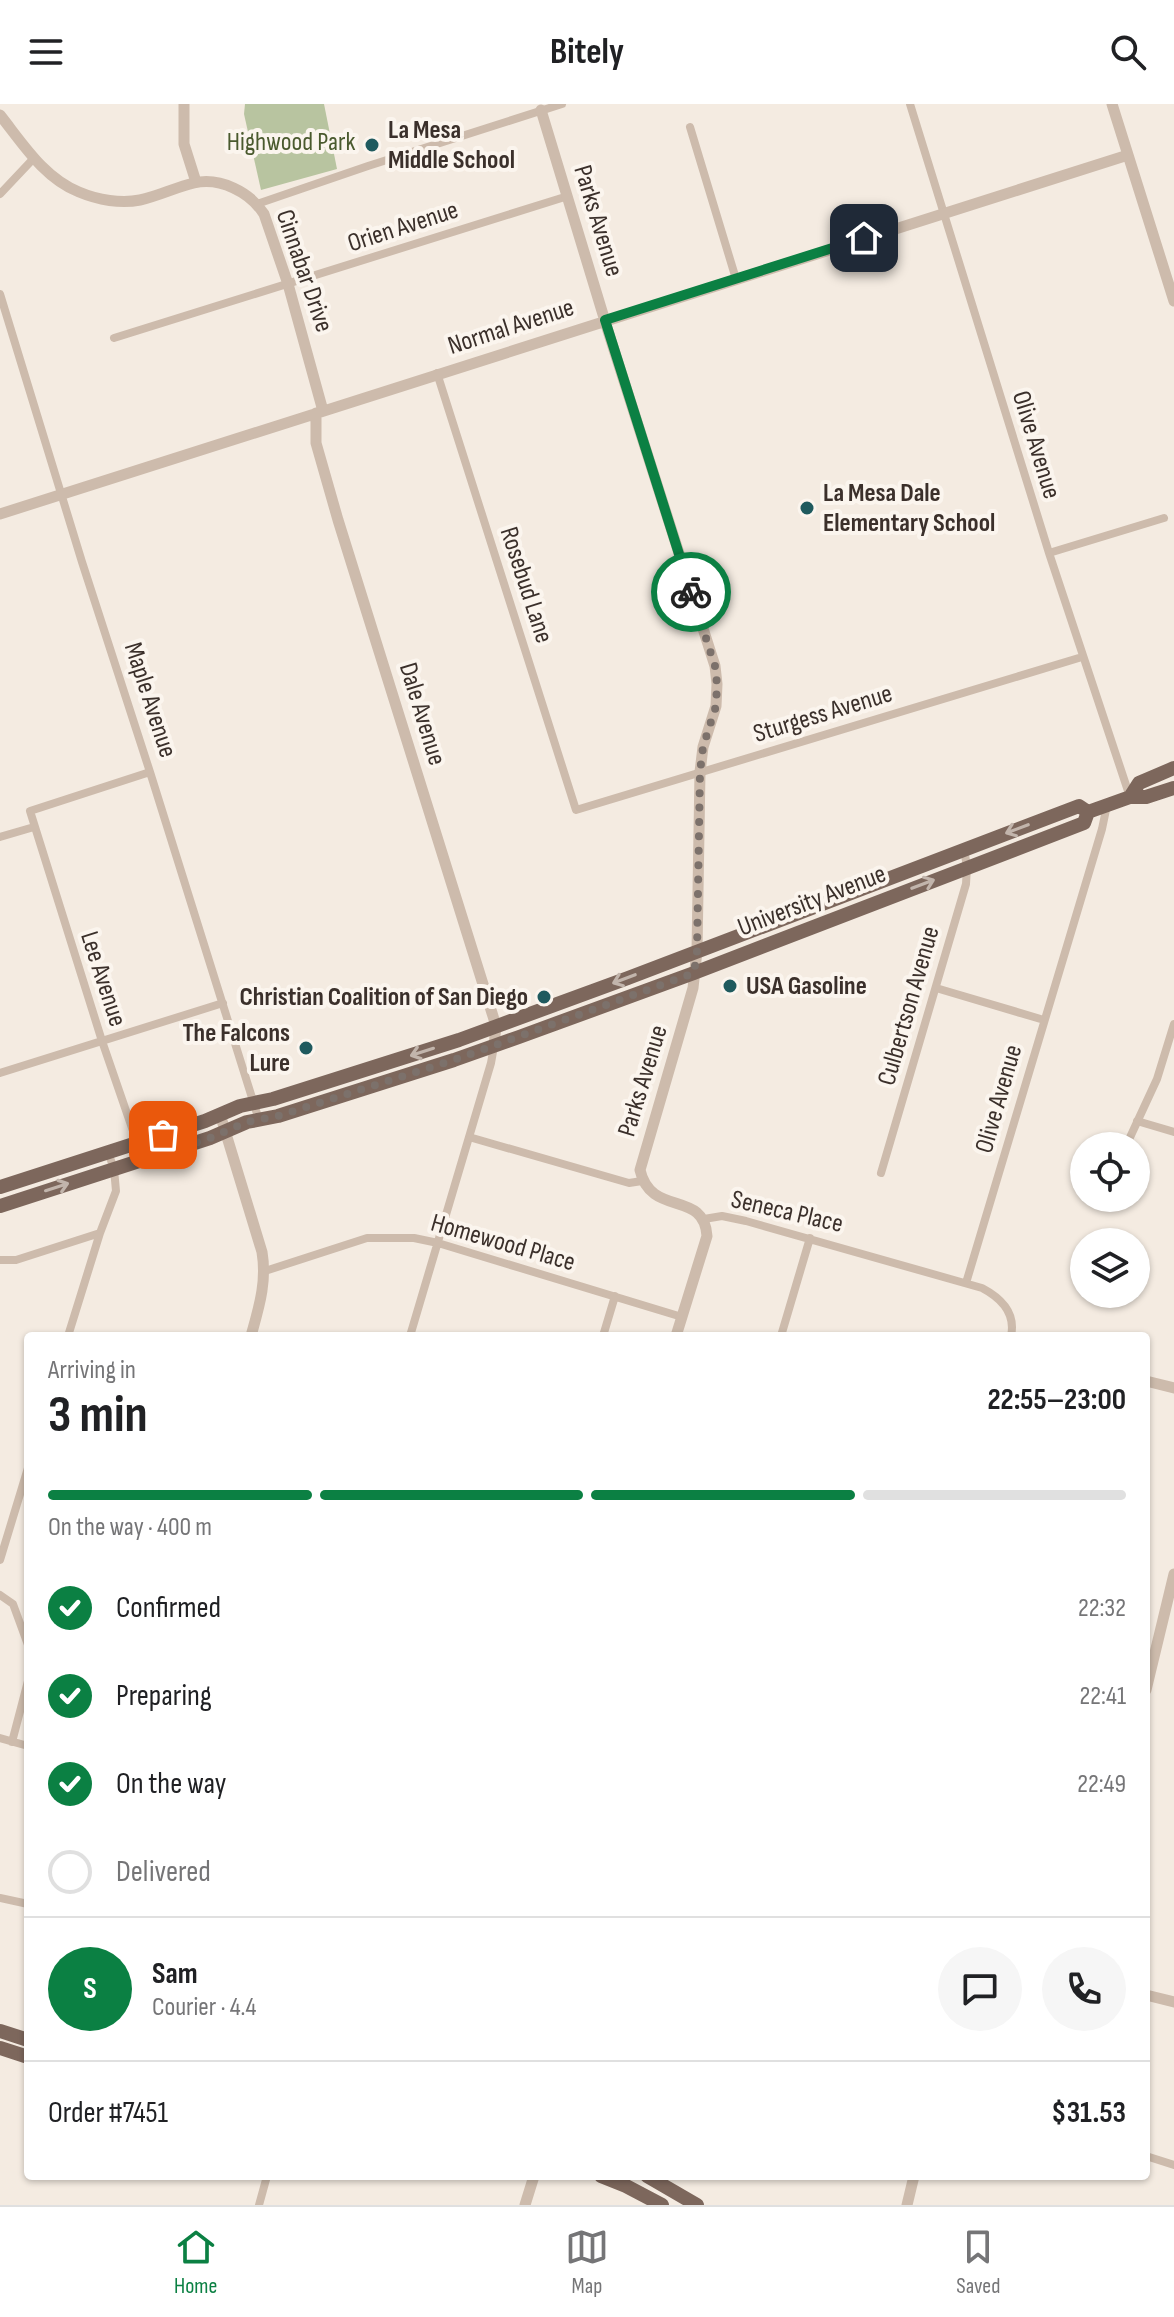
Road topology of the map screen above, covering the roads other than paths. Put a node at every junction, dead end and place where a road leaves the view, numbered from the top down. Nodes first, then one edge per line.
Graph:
1 (184, 104) edge
2 (562, 104) edge
3 (910, 104) edge
4 (1112, 104) edge
5 (541, 110) junction
6 (0, 115) edge
7 (690, 127) dead end
8 (1128, 155) junction
9 (34, 158) junction
10 (196, 182) junction
11 (0, 194) edge
12 (568, 196) junction
13 (257, 204) junction
14 (944, 213) junction
15 (736, 279) junction
16 (288, 284) junction
17 (0, 294) edge
18 (1174, 301) edge
19 (605, 320) junction
20 (114, 338) dead end
21 (437, 373) junction
22 (319, 412) junction
23 (62, 495) junction
24 (0, 514) edge
25 (1164, 518) dead end
26 (1049, 553) junction
27 (1082, 657) junction
28 (1174, 768) edge
29 (150, 772) junction
30 (700, 772) junction
31 (1174, 788) edge
32 (1130, 797) junction
33 (1107, 805) junction
34 (576, 810) joint
35 (1088, 812) junction
36 (34, 827) junction
37 (0, 837) edge
38 (964, 849) junction
39 (967, 867) junction
40 (697, 951) junction
41 (694, 973) junction
42 (936, 988) junction
43 (223, 1003) junction
44 (1044, 1020) junction
45 (1174, 1024) edge
46 (496, 1026) junction
47 (102, 1041) junction
48 (494, 1046) junction
49 (0, 1073) edge
50 (254, 1102) junction
51 (220, 1114) junction
52 (259, 1120) junction
53 (1137, 1121) junction
54 (226, 1132) junction
55 (1132, 1132) edge
56 (1174, 1132) edge
57 (469, 1137) junction
58 (138, 1143) junction
59 (108, 1152) junction
60 (143, 1160) junction
61 (114, 1169) junction
62 (881, 1173) dead end
63 (642, 1181) junction
64 (0, 1187) edge
65 (0, 1206) edge
66 (704, 1219) junction
67 (100, 1233) junction
68 (810, 1238) junction
69 (438, 1243) junction
70 (0, 1260) edge
71 (265, 1271) junction
72 (966, 1283) junction
73 (615, 1296) junction
74 (682, 1317) junction
75 (69, 1332) edge
76 (252, 1332) edge
77 (411, 1332) edge
78 (604, 1332) edge
79 (677, 1332) edge
80 (782, 1332) edge
81 (1012, 1332) edge
82 (1150, 1382) edge
83 (1174, 1388) edge
84 (24, 1481) edge
85 (0, 1560) edge
86 (1174, 1574) edge
87 (0, 1595) edge
88 (1167, 1628) edge
89 (24, 1634) edge
90 (1150, 1678) edge
91 (24, 1696) edge
92 (0, 1738) edge
93 (12, 1742) junction
94 (24, 1745) edge
95 (0, 1898) edge
96 (24, 1903) edge
97 (1150, 1996) edge
98 (1174, 2002) edge
99 (0, 2031) edge
100 (24, 2039) edge
101 (0, 2048) edge
102 (24, 2056) edge
103 (1150, 2157) edge
104 (1174, 2165) edge
105 (266, 2180) edge
106 (533, 2180) edge
107 (611, 2180) edge
108 (664, 2180) edge
109 (913, 2180) edge
110 (632, 2189) junction
111 (259, 2205) edge
112 (525, 2205) edge
113 (662, 2205) edge
114 (697, 2205) edge
115 (907, 2205) edge

1 - 10 street
2 - 5 street
3 - 14 street, Olive Avenue
4 - 8 street
5 - 12 street, Parks Avenue
5 - 13 street
6 - 9 street, Cinnabar Drive
7 - 15 street
8 - 14 street, Normal Avenue
8 - 18 street
9 - 10 street, Cinnabar Drive
9 - 11 street
10 - 13 street, Cinnabar Drive
12 - 16 street, Orien Avenue
12 - 19 street, Parks Avenue
13 - 16 street, Cinnabar Drive
14 - 15 street, Normal Avenue
14 - 26 street, Olive Avenue
15 - 19 street, Normal Avenue
16 - 20 street, Orien Avenue
16 - 22 street, Cinnabar Drive
17 - 23 street, Maple Avenue
19 - 21 street, Normal Avenue
19 - 30 street, Parks Avenue
21 - 22 street, Normal Avenue
21 - 34 street, Rosebud Lane
22 - 23 street, Normal Avenue
22 - 46 street, Dale Avenue
23 - 24 street, Normal Avenue
23 - 29 street, Maple Avenue
25 - 26 street
26 - 27 street, Olive Avenue
27 - 30 street, Sturgess Avenue
27 - 32 street, Olive Avenue
28 - 32 main road, University Avenue
29 - 36 street
29 - 43 street, Maple Avenue
30 - 34 street, Sturgess Avenue
30 - 40 street, Parks Avenue
31 - 32 main road, University Avenue
32 - 33 main road, University Avenue
33 - 35 main road, University Avenue
33 - 44 street, Olive Avenue
35 -> 38 main road, University Avenue
35 - 39 main road, University Avenue
36 - 37 street
36 - 47 street, Lee Avenue
38 - 39 street, Culbertson Avenue
38 - 40 main road, University Avenue
41 -> 39 main road, University Avenue
39 - 42 street, Culbertson Avenue
40 - 41 street, Parks Avenue
40 -> 46 main road, University Avenue
41 - 48 main road, University Avenue
41 - 63 street, Parks Avenue
42 - 44 street
42 - 62 street, Culbertson Avenue
43 - 47 street
43 - 50 street, Maple Avenue
44 - 72 street, Olive Avenue
45 - 53 street
46 - 48 street
46 -> 50 main road, University Avenue
47 - 49 street
47 - 58 street, Lee Avenue
48 - 52 main road, University Avenue
48 - 57 street
50 - 51 main road, University Avenue
50 - 52 street, Maple Avenue
51 - 54 street
51 - 58 main road, University Avenue
52 - 54 main road, University Avenue
53 - 55 street
53 - 56 street
54 - 60 main road, University Avenue
54 - 71 street
57 - 63 street, Seneca Place
57 - 69 street
58 - 59 main road, University Avenue
58 - 60 street, Lee Avenue
59 - 61 street
59 - 64 main road, University Avenue
60 - 61 main road, University Avenue
65 -> 61 main road, University Avenue
61 - 67 street
63 - 66 street, Seneca Place
66 - 68 street, Seneca Place
66 - 74 street
67 - 70 street
67 - 75 street
68 - 72 street, Seneca Place
68 - 80 street
69 - 71 street, Homewood Place
69 - 73 street, Homewood Place
69 - 77 street
71 - 76 street
72 - 81 street
73 - 74 street, Homewood Place
73 - 78 street
74 - 79 street
82 - 83 street
84 - 85 street
86 - 88 street
87 - 89 street
88 - 90 street
91 - 93 street
92 - 93 street
93 - 94 street
95 - 96 street
97 - 98 street
99 - 100 main road
101 - 102 main road
103 - 104 street
105 - 111 street
106 - 112 street
107 - 110 main road
108 - 110 main road
108 - 114 main road
109 - 115 street
110 - 113 main road

